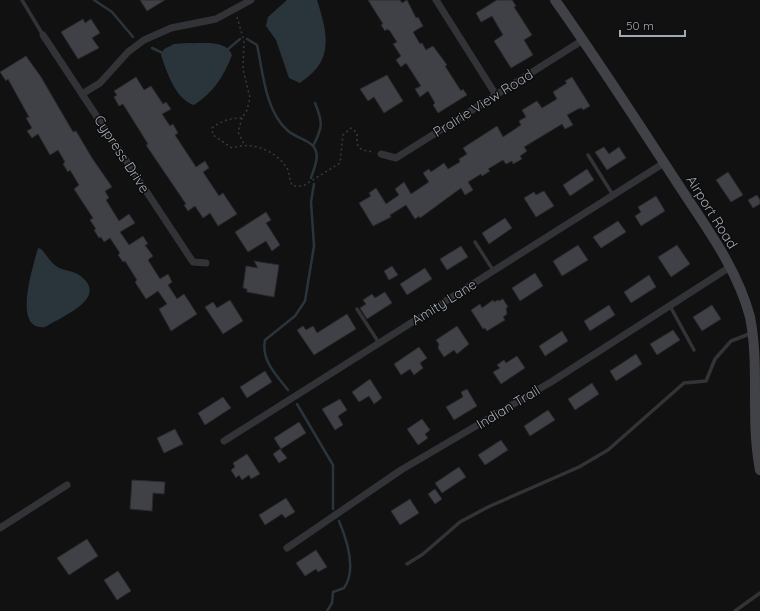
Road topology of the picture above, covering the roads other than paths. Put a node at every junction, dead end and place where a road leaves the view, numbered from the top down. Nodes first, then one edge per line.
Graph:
1 (22, 0) edge
2 (251, 0) edge
3 (436, 0) edge
4 (555, 0) edge
5 (43, 35) joint
6 (583, 40) junction
7 (82, 94) junction
8 (496, 95) junction
9 (381, 154) road end
10 (588, 155) dead end
11 (664, 163) junction
12 (613, 195) junction
13 (475, 242) dead end
14 (206, 263) dead end
15 (730, 267) junction
16 (494, 271) junction
17 (670, 306) junction
18 (357, 309) dead end
19 (753, 333) junction
20 (379, 343) junction
21 (694, 350) dead end
22 (224, 441) dead end
23 (760, 470) edge
24 (67, 485) dead end
25 (0, 528) edge
26 (287, 548) dead end
27 (407, 564) dead end
28 (760, 593) edge
29 (735, 611) edge

1 - 5 lane
2 - 7 street
3 - 8 street
4 - 6 street, Airport Road
5 - 7 street, Cypress Drive
6 - 8 street, Prairie View Road
6 - 11 street, Airport Road
7 - 14 street, Cypress Drive
8 - 9 street, Prairie View Road
10 - 12 lane
11 - 12 street, Amity Lane
11 - 15 street, Airport Road
12 - 16 street, Amity Lane
13 - 16 lane
15 - 17 street, Indian Trail
15 - 19 street, Airport Road
16 - 20 street, Amity Lane
17 - 21 lane
17 - 26 street, Indian Trail
18 - 20 lane
19 - 23 street, Airport Road
19 - 27 lane
20 - 22 street, Amity Lane
24 - 25 street
28 - 29 lane

